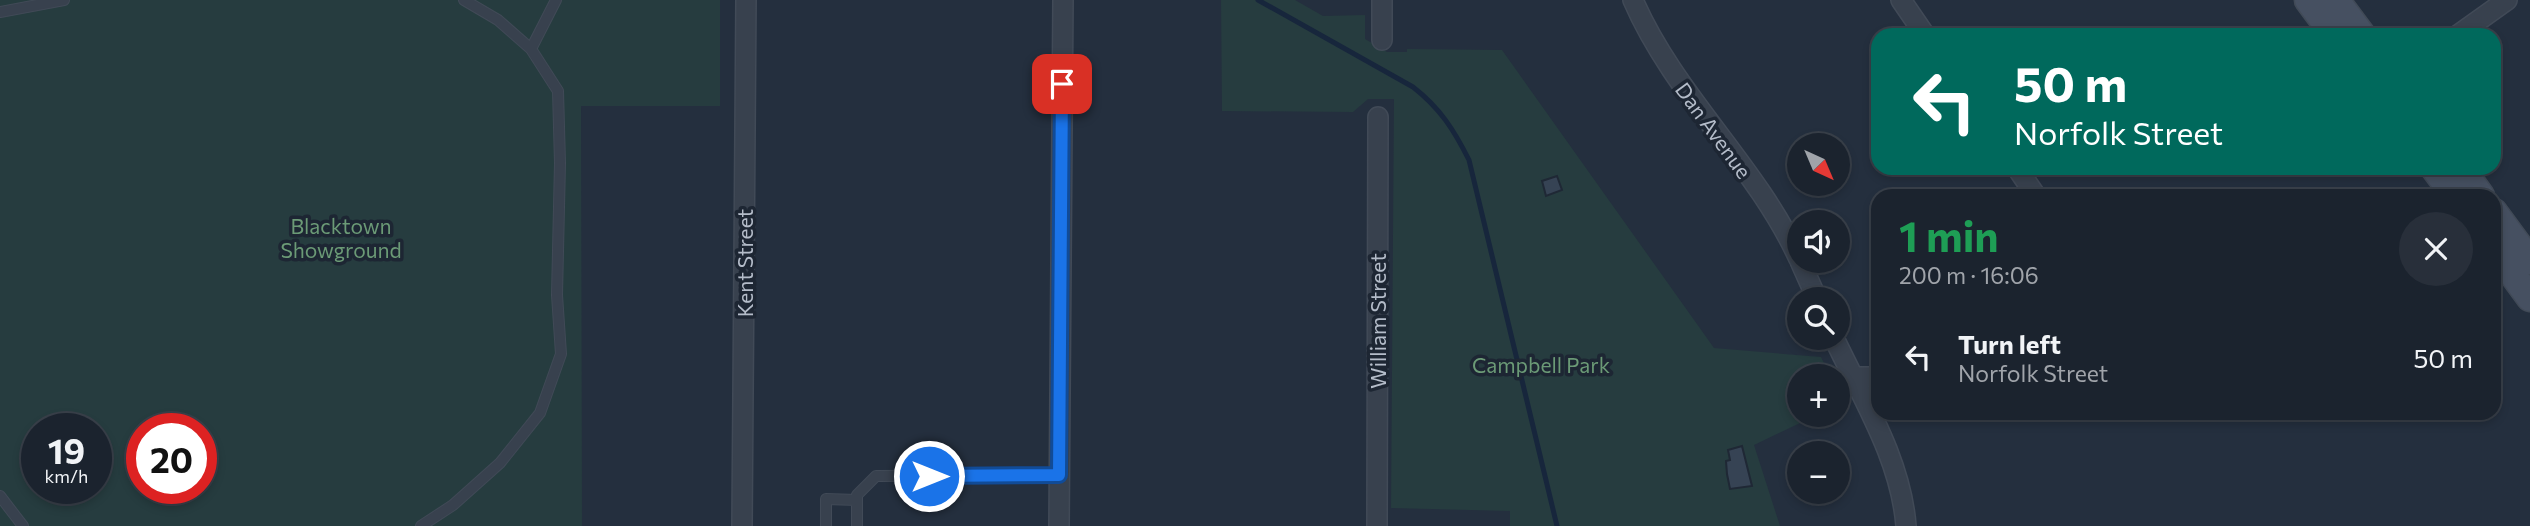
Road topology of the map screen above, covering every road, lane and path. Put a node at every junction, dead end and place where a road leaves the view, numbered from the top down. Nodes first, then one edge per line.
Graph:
1 (64, 0) edge
2 (464, 0) edge
3 (556, 0) edge
4 (746, 0) edge
5 (1063, 0) edge
6 (1382, 0) edge
7 (1633, 0) edge
8 (1901, 0) edge
9 (2308, 0) edge
10 (2336, 0) edge
11 (2507, 0) edge
12 (0, 12) edge
13 (1920, 28) edge
14 (2329, 28) edge
15 (2357, 28) edge
16 (2468, 28) edge
17 (1382, 40) dead end
18 (531, 49) junction
19 (1378, 117) dead end
20 (2466, 175) edge
21 (2476, 189) edge
22 (2501, 229) edge
23 (1787, 236) edge
24 (2501, 257) edge
25 (2523, 284) edge
26 (2501, 300) edge
27 (1871, 378) edge
28 (1850, 380) edge
29 (1850, 390) edge
30 (1059, 475) junction
31 (0, 496) edge
32 (857, 500) junction
33 (23, 526) edge
34 (421, 526) edge
35 (742, 526) edge
36 (826, 526) edge
37 (857, 526) edge
38 (1059, 526) edge
39 (1377, 526) edge
40 (1906, 526) edge

1 - 12 lane
2 - 18 lane
3 - 18 lane
4 - 35 street, Kent Street
5 - 30 street
6 - 17 street
7 - 23 street, Dan Avenue
8 - 13 street
9 - 14 main road
10 - 15 main road
11 - 16 street
18 - 34 lane
19 - 39 street, William Street
20 - 21 main road
22 - 25 main road
24 - 25 main road
25 - 26 path
27 - 28 street
29 - 40 street
30 - 32 lane
30 - 38 street
31 - 33 lane
32 - 36 lane
32 - 37 lane

